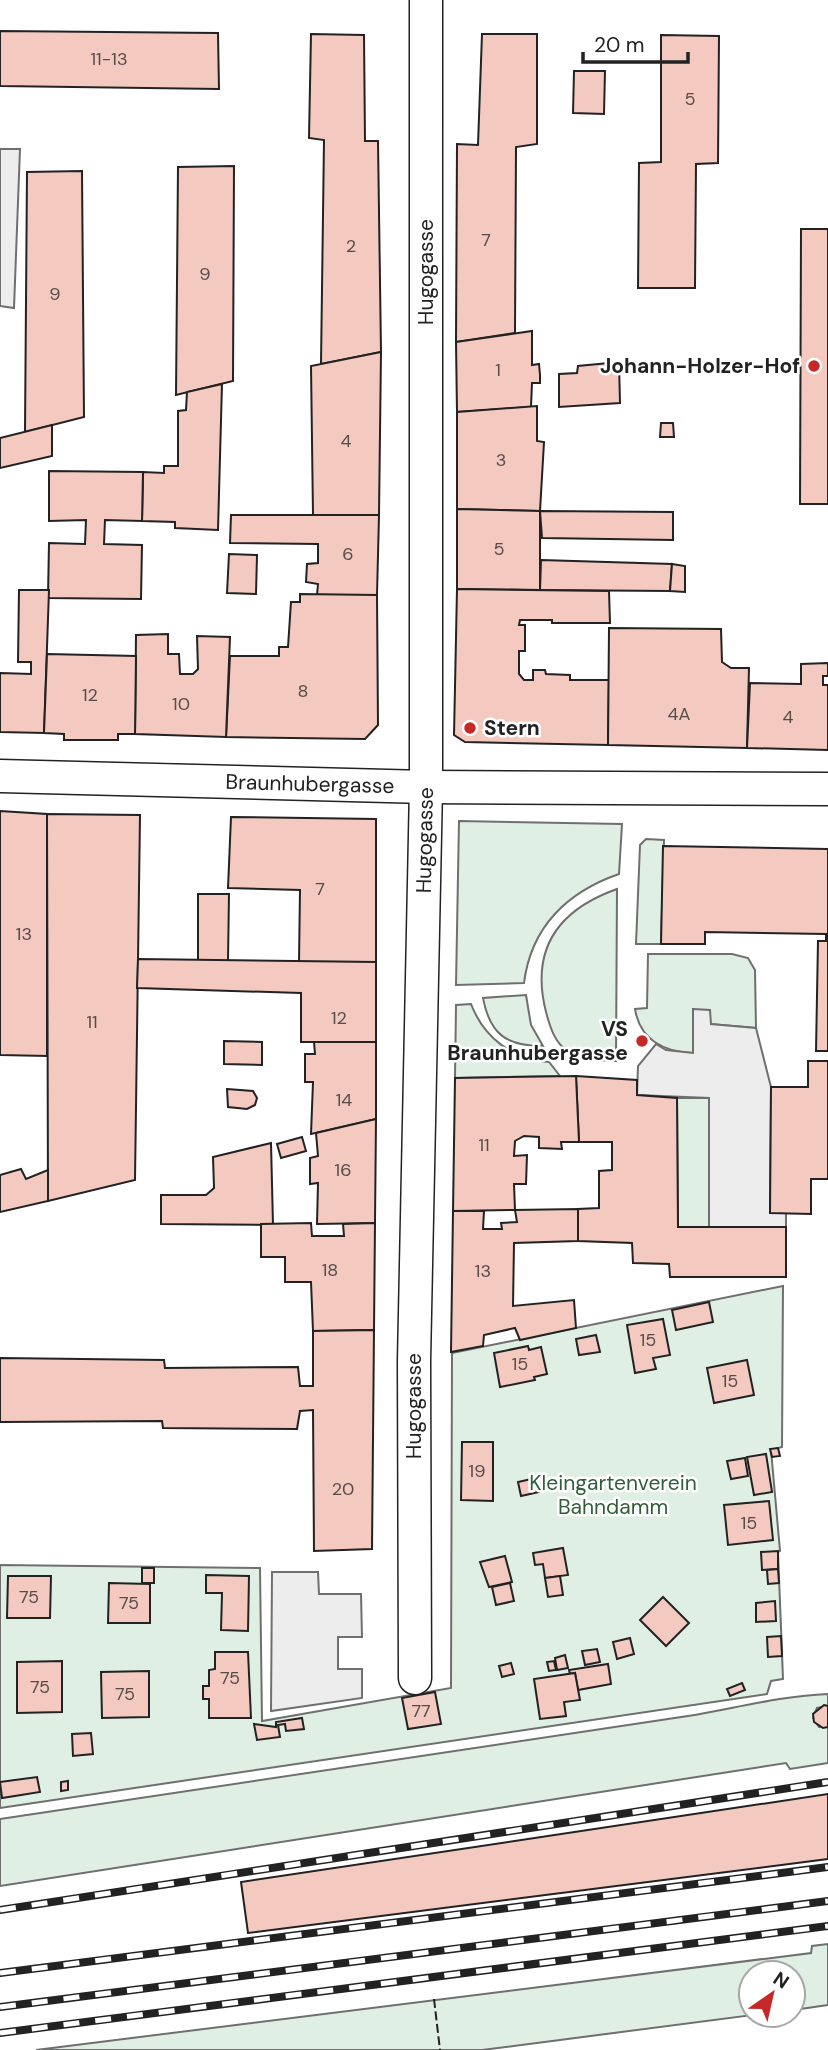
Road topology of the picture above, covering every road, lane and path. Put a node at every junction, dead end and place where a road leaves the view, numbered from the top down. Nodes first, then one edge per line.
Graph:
1 (425, 0) edge
2 (0, 776) edge
3 (426, 787) junction
4 (828, 789) edge
5 (415, 1678) dead end

1 - 3 street, Hugogasse
2 - 3 street, Braunhubergasse
3 - 4 street, Braunhubergasse
3 - 5 street, Hugogasse

